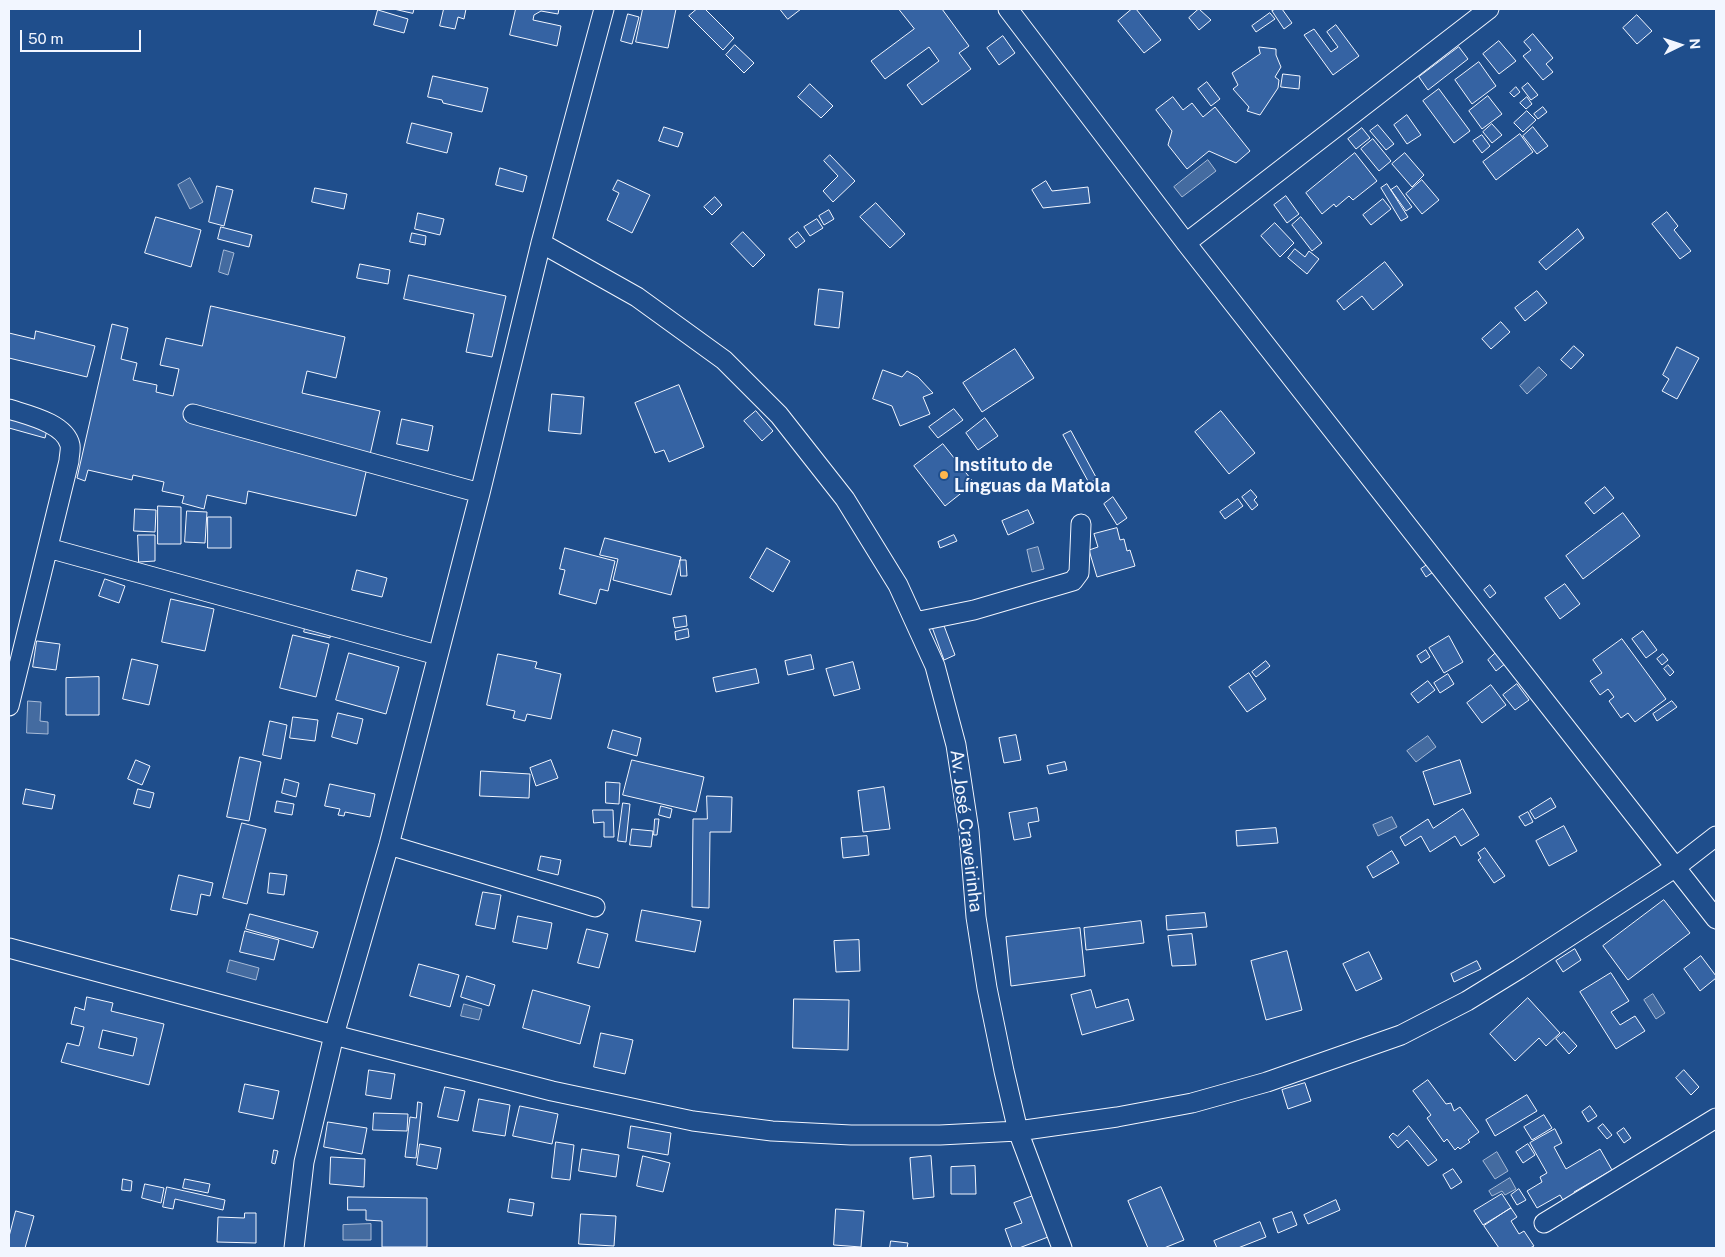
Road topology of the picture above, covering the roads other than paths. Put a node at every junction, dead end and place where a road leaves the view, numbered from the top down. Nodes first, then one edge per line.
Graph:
1 (604, 9) edge
2 (1008, 9) edge
3 (1489, 9) edge
4 (1186, 242) junction
5 (541, 243) junction
6 (9, 409) edge
7 (193, 414) dead end
8 (480, 493) junction
9 (1081, 524) dead end
10 (48, 548) junction
11 (915, 622) junction
12 (437, 655) junction
13 (9, 706) edge
14 (1716, 836) edge
15 (389, 846) junction
16 (1676, 867) junction
17 (595, 907) dead end
18 (1716, 919) edge
19 (9, 948) edge
20 (334, 1035) junction
21 (1716, 1118) edge
22 (1018, 1131) junction
23 (1544, 1224) dead end
24 (294, 1248) edge
25 (1062, 1248) edge

1 - 5 street
2 - 4 street
3 - 4 street
4 - 16 street
5 - 8 street
5 - 11 street, Av. José Craveirinha
6 - 10 street
7 - 8 street
8 - 12 street
9 - 11 street
10 - 12 street
10 - 13 street
11 - 22 street, Av. José Craveirinha
12 - 15 street
14 - 16 street
15 - 17 street
15 - 20 street
16 - 18 street
16 - 22 street
19 - 20 street
20 - 22 street
20 - 24 street
21 - 23 street
22 - 25 street, Av. José Craveirinha

